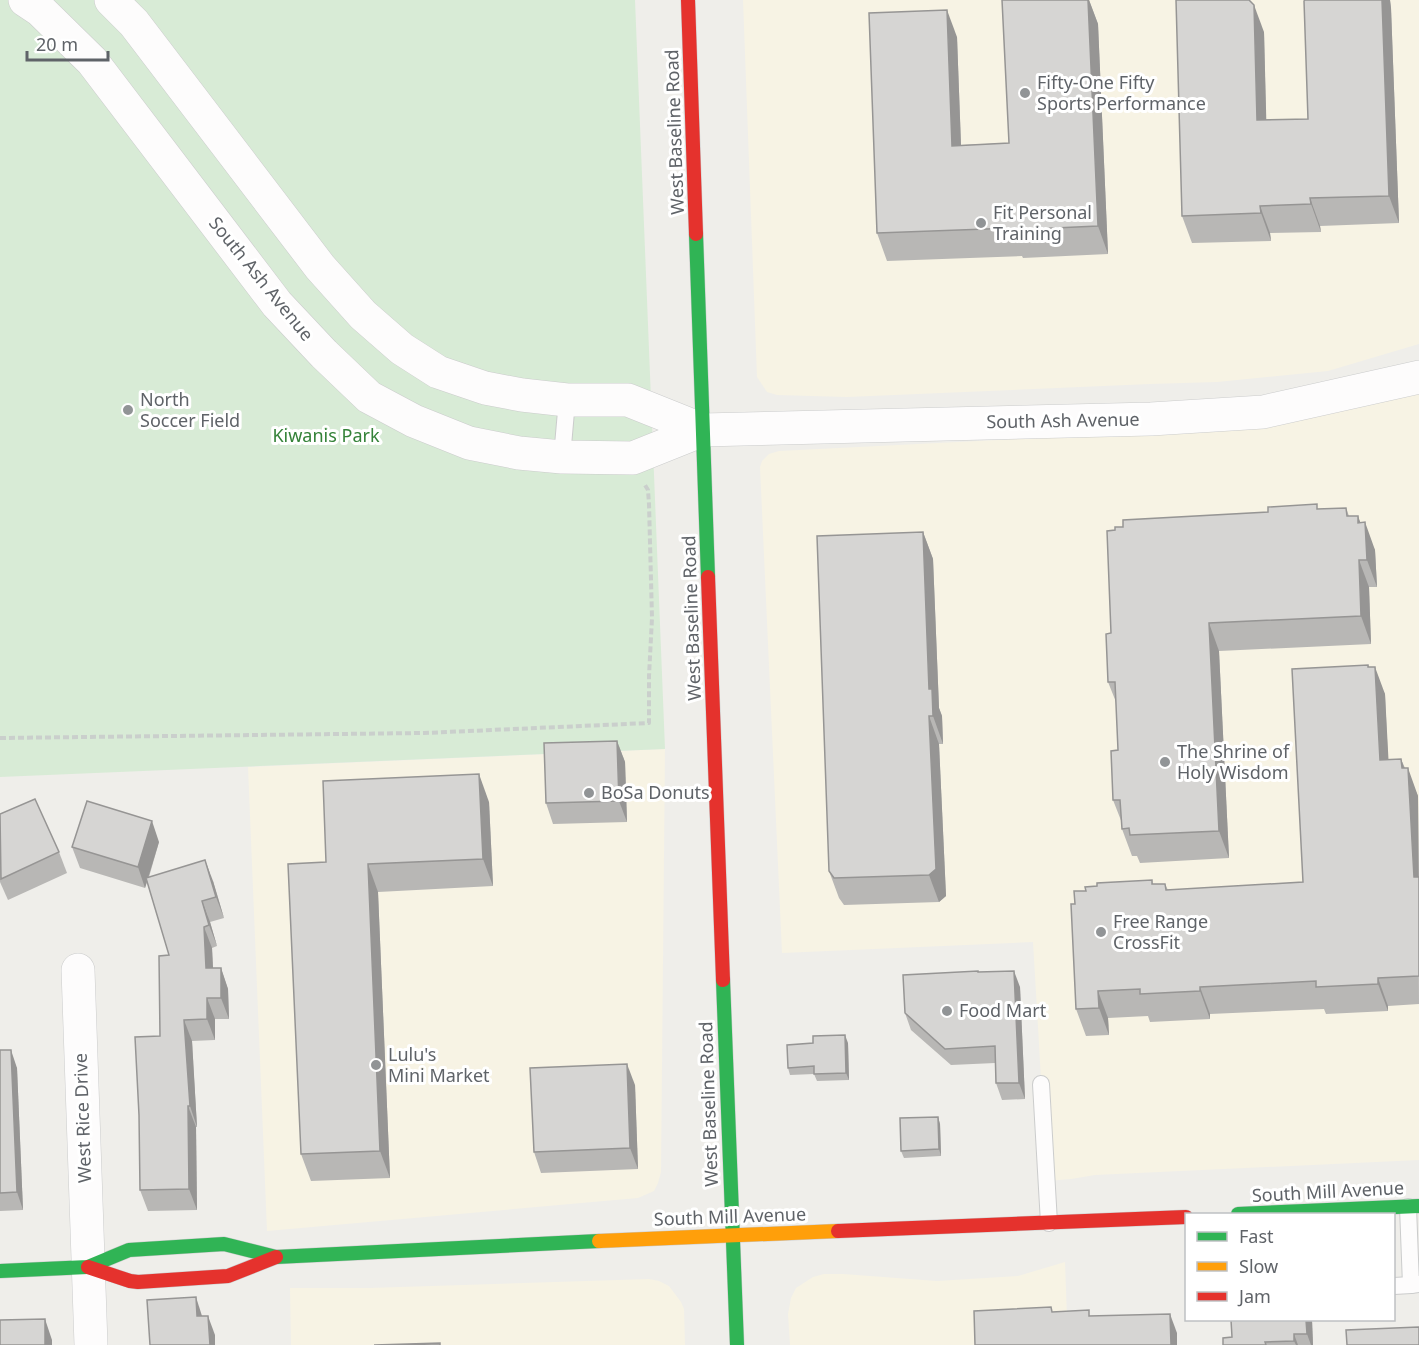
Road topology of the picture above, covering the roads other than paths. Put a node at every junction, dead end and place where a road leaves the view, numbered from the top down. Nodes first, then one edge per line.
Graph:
1 (25, 0) edge
2 (111, 0) edge
3 (688, 0) edge
4 (1419, 377) edge
5 (567, 400) junction
6 (704, 430) junction
7 (562, 457) junction
8 (78, 970) dead end
9 (1041, 1084) dead end
10 (1413, 1207) edge
11 (1282, 1213) edge
12 (1185, 1217) edge
13 (1049, 1223) junction
14 (733, 1235) junction
15 (276, 1257) junction
16 (88, 1267) junction
17 (0, 1271) edge
18 (1415, 1285) edge
19 (1395, 1286) edge
20 (91, 1345) edge
21 (737, 1345) edge

1 - 7 street, South Ash Avenue
2 - 5 street, South Ash Avenue
3 - 6 main road, West Baseline Road
4 - 6 street, South Ash Avenue
5 - 6 street, South Ash Avenue
5 - 7 lane
6 - 7 street, South Ash Avenue
6 - 14 main road, West Baseline Road
8 - 16 street, West Rice Drive
9 - 13 lane
10 - 11 main road, South Mill Avenue
10 - 18 lane
12 - 13 main road, South Mill Avenue
13 - 14 main road, South Mill Avenue
14 - 15 main road, South Mill Avenue
14 - 21 main road, West Baseline Road
15 - 16 main road, South Mill Avenue
15 - 16 main road, South Mill Avenue
16 - 17 main road, South Mill Avenue
16 - 20 street, West Rice Drive
18 - 19 lane

